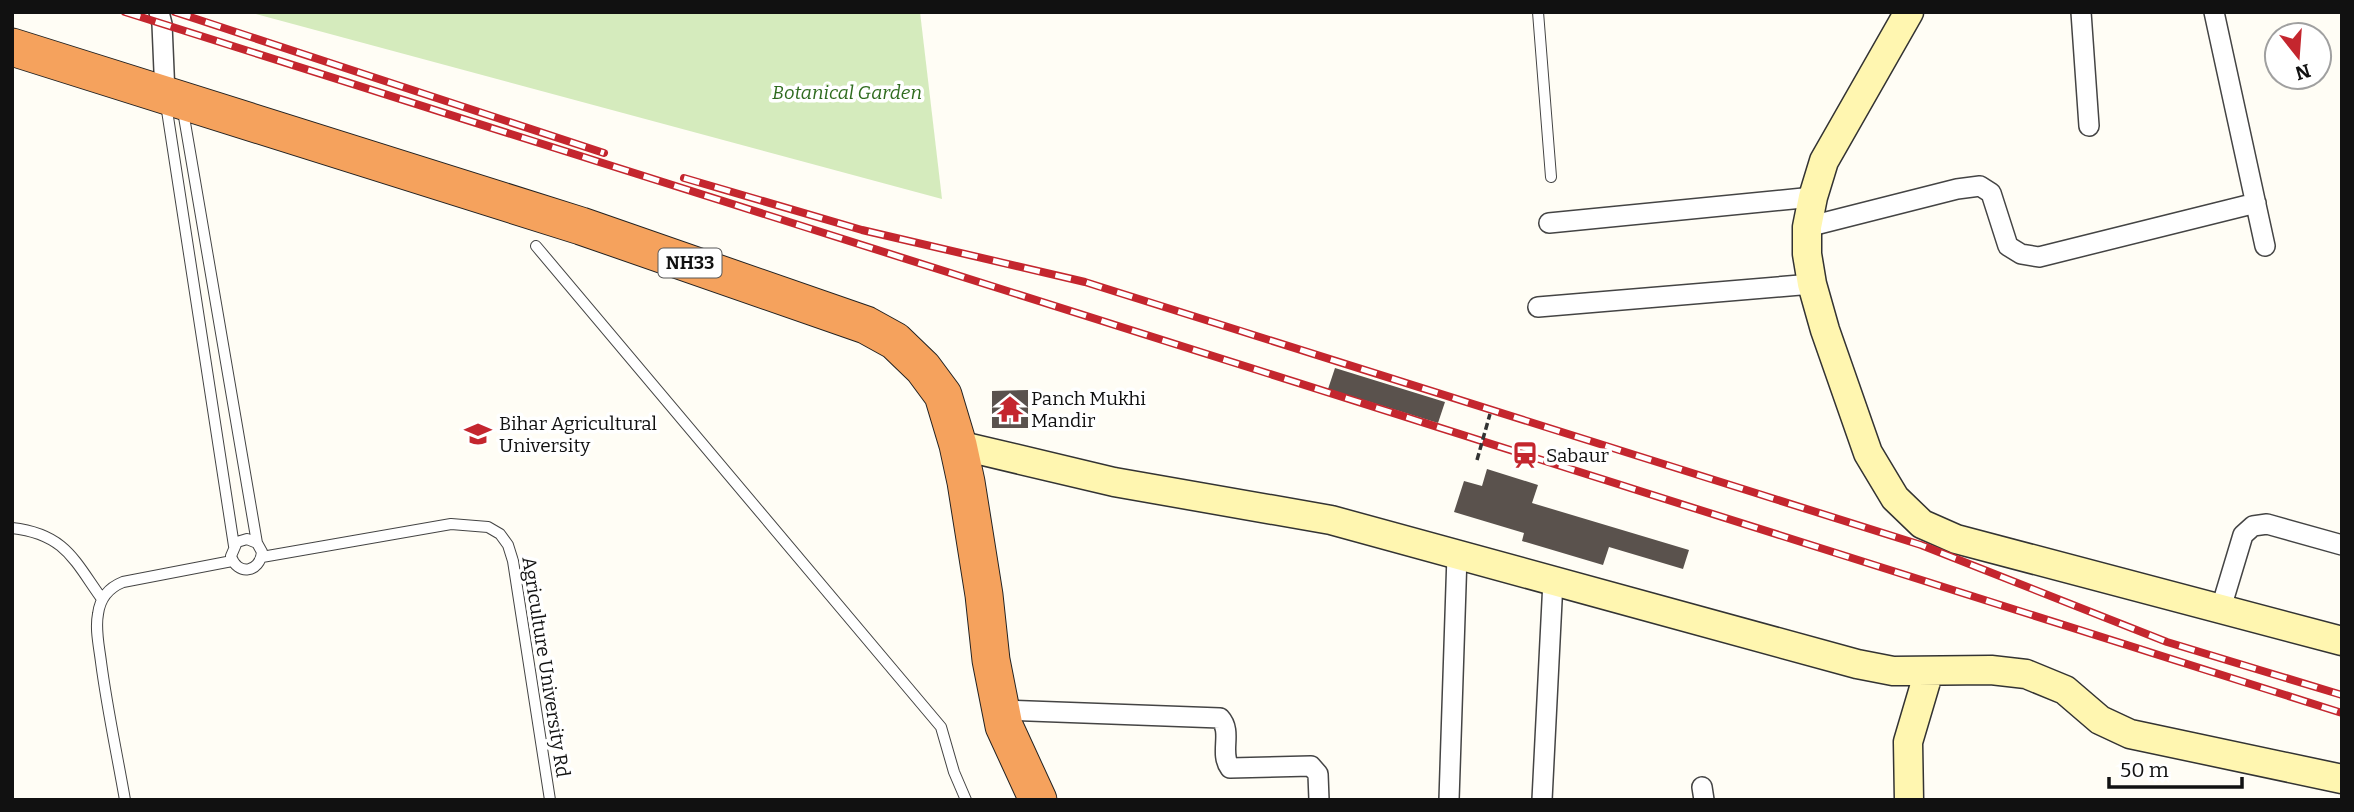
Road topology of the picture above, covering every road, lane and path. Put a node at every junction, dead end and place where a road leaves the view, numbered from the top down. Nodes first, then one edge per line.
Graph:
1 (159, 12) edge
2 (1538, 12) edge
3 (1909, 12) edge
4 (2081, 12) edge
5 (2214, 12) edge
6 (12, 47) edge
7 (173, 98) junction
8 (2089, 126) dead end
9 (1551, 177) dead end
10 (1813, 197) junction
11 (2256, 203) junction
12 (1549, 223) dead end
13 (1807, 227) junction
14 (536, 246) dead end
15 (2265, 246) dead end
16 (1812, 284) junction
17 (1538, 307) dead end
18 (1490, 414) dead end
19 (958, 445) junction
20 (1477, 460) dead end
21 (12, 528) edge
22 (257, 543) junction
23 (2342, 545) edge
24 (234, 546) junction
25 (1457, 555) junction
26 (262, 557) junction
27 (232, 561) junction
28 (1553, 581) junction
29 (102, 599) junction
30 (2221, 608) junction
31 (2342, 641) edge
32 (1929, 671) junction
33 (1001, 710) junction
34 (2342, 779) edge
35 (125, 800) edge
36 (551, 800) edge
37 (966, 800) edge
38 (1038, 800) edge
39 (1319, 800) edge
40 (1449, 800) edge
41 (1542, 800) edge
42 (1909, 800) edge

1 - 7 street
2 - 9 lane
3 - 10 street
4 - 8 street
5 - 11 street
6 - 7 highway, NH33
7 - 19 highway, NH33
7 - 22 lane
7 - 24 lane
10 - 12 street
10 - 13 street
11 - 13 street
11 - 15 street
13 - 16 street
14 - 37 lane
16 - 17 street
16 - 30 street
18 - 20 path, bridge
19 - 25 street
19 - 33 highway, NH33
21 - 29 lane
22 - 24 lane
22 - 26 lane
23 - 30 street
24 - 27 lane
25 - 28 street
25 - 40 street
26 - 27 lane
26 - 36 lane, Agriculture University Rd
27 - 29 lane
28 - 32 street
28 - 41 street
29 - 35 lane
30 - 31 street
32 - 34 street
32 - 42 street
33 - 38 highway, NH33
33 - 39 street

